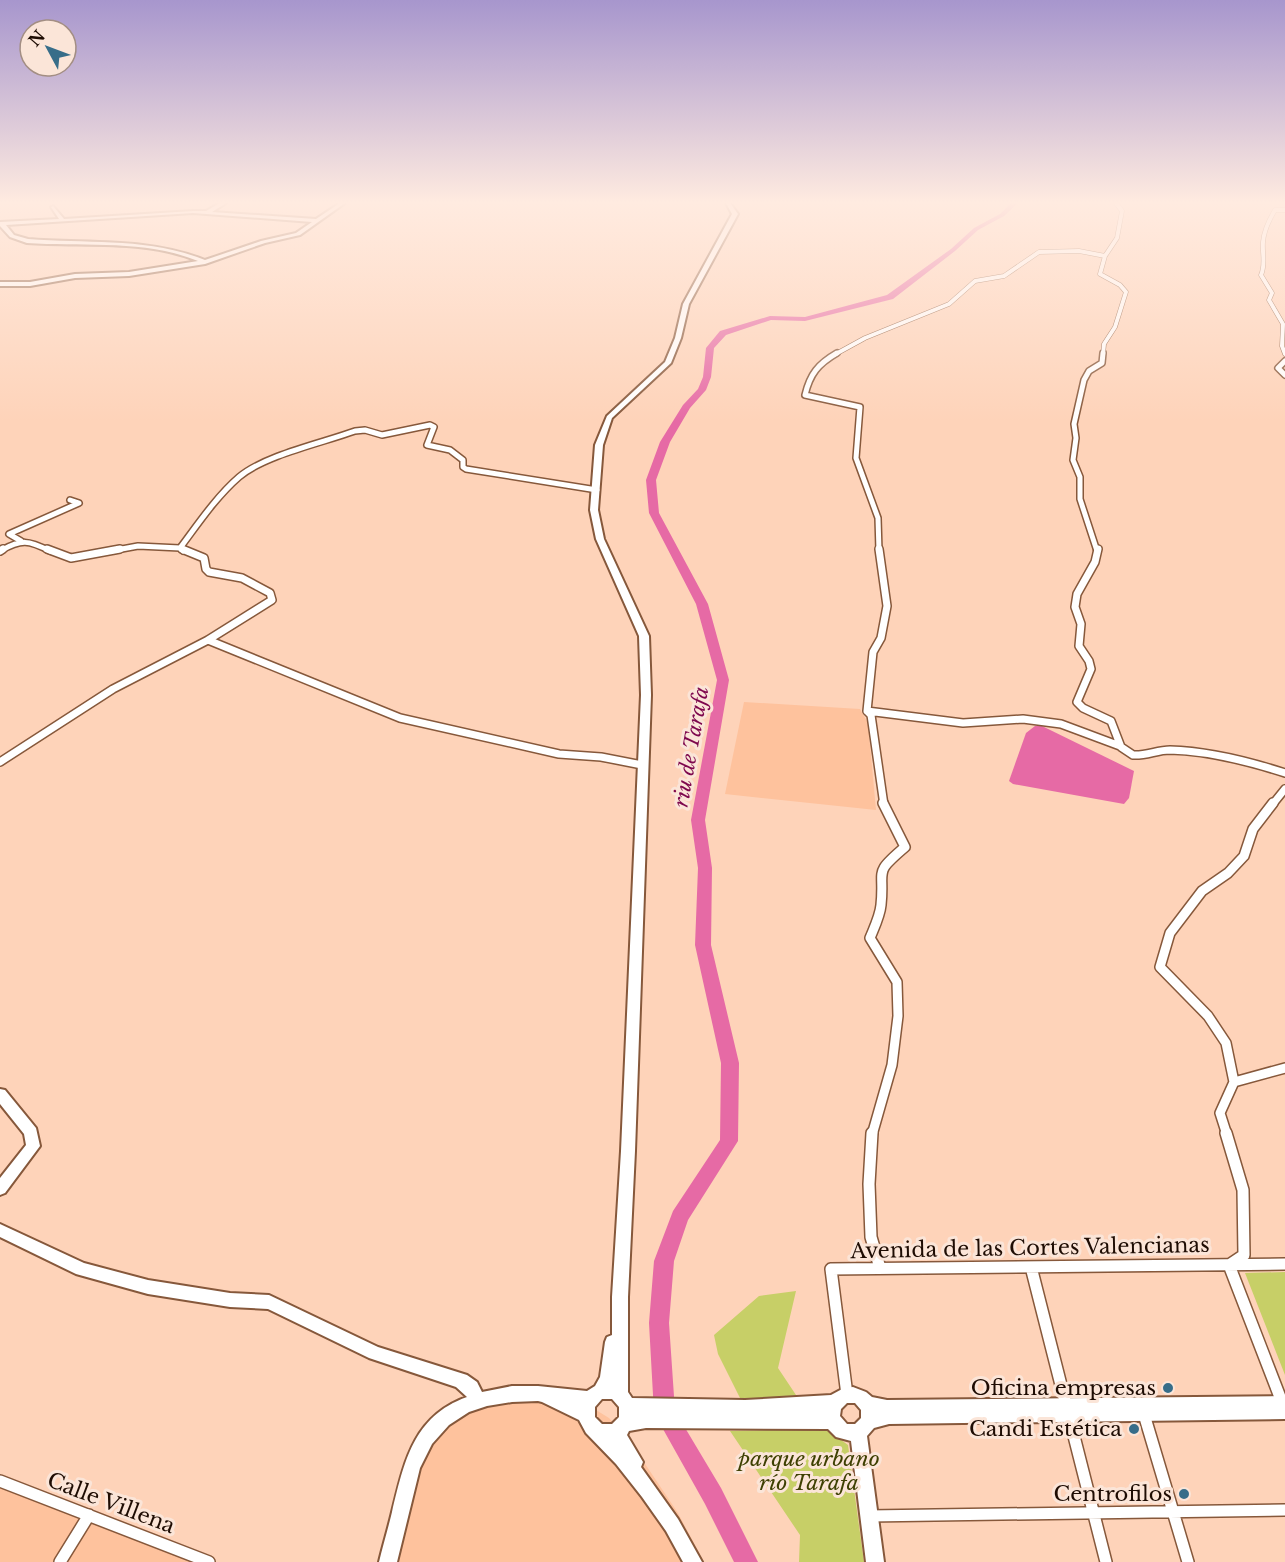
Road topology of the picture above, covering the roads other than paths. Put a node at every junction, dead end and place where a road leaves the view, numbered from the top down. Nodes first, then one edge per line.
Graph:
1 (78, 276) edge
2 (701, 276) edge
3 (1004, 276) edge
4 (1103, 276) edge
5 (1262, 276) edge
6 (0, 284) edge
7 (1285, 354) edge
8 (1285, 362) edge
9 (1285, 375) edge
10 (597, 490) junction
11 (70, 500) dead end
12 (21, 541) junction
13 (180, 548) junction
14 (0, 551) edge
15 (208, 640) junction
16 (867, 711) junction
17 (1120, 746) junction
18 (0, 762) edge
19 (642, 765) junction
20 (1285, 773) edge
21 (1285, 789) edge
22 (1285, 1068) edge
23 (1234, 1082) junction
24 (0, 1094) edge
25 (0, 1189) edge
26 (0, 1230) edge
27 (1285, 1264) edge
28 (1229, 1265) junction
29 (1030, 1267) junction
30 (880, 1268) junction
31 (620, 1298) junction
32 (840, 1399) junction
33 (478, 1400) junction
34 (624, 1401) junction
35 (1284, 1407) edge
36 (592, 1409) junction
37 (1142, 1409) junction
38 (1067, 1410) junction
39 (865, 1419) junction
40 (834, 1421) junction
41 (621, 1427) junction
42 (0, 1481) edge
43 (1285, 1510) edge
44 (1173, 1511) junction
45 (1093, 1513) junction
46 (89, 1515) junction
47 (869, 1516) junction
48 (60, 1562) edge
49 (209, 1562) edge
50 (388, 1562) edge
51 (693, 1562) edge
52 (700, 1562) edge
53 (875, 1562) edge
54 (1106, 1562) edge
55 (1188, 1562) edge

1 - 6 main road
2 - 10 main road
3 - 16 street
4 - 17 street
5 - 7 street
8 - 9 street
10 - 13 street
10 - 19 main road
11 - 12 street
12 - 13 street
12 - 14 street
13 - 15 street
15 - 18 street
15 - 19 street
16 - 17 street
16 - 30 street
17 - 20 street
19 - 31 main road
21 - 23 street
22 - 23 street
23 - 28 street
24 - 25 main road
26 - 33 main road
27 - 28 street, Avenida de las Cortes Valencianas
28 - 29 street, Avenida de las Cortes Valencianas
28 - 35 street
29 - 30 street, Avenida de las Cortes Valencianas
29 - 38 street
30 - 32 street, Avenida de las Cortes Valencianas
31 - 34 main road
31 - 36 main road
32 - 34 main road
32 - 39 main road
32 - 40 main road
33 - 36 main road
33 - 50 main road
34 - 36 main road
34 - 41 main road
35 - 37 main road
36 - 41 main road
36 - 51 main road
37 - 38 main road
37 - 44 street
38 - 39 main road
38 - 45 street
39 - 40 main road
39 - 47 main road
40 - 41 main road
41 - 52 main road
42 - 46 street, Calle Villena
43 - 44 street
44 - 45 street
44 - 55 street
45 - 47 street
45 - 54 street
46 - 48 street
46 - 49 street, Calle Villena
47 - 53 main road

